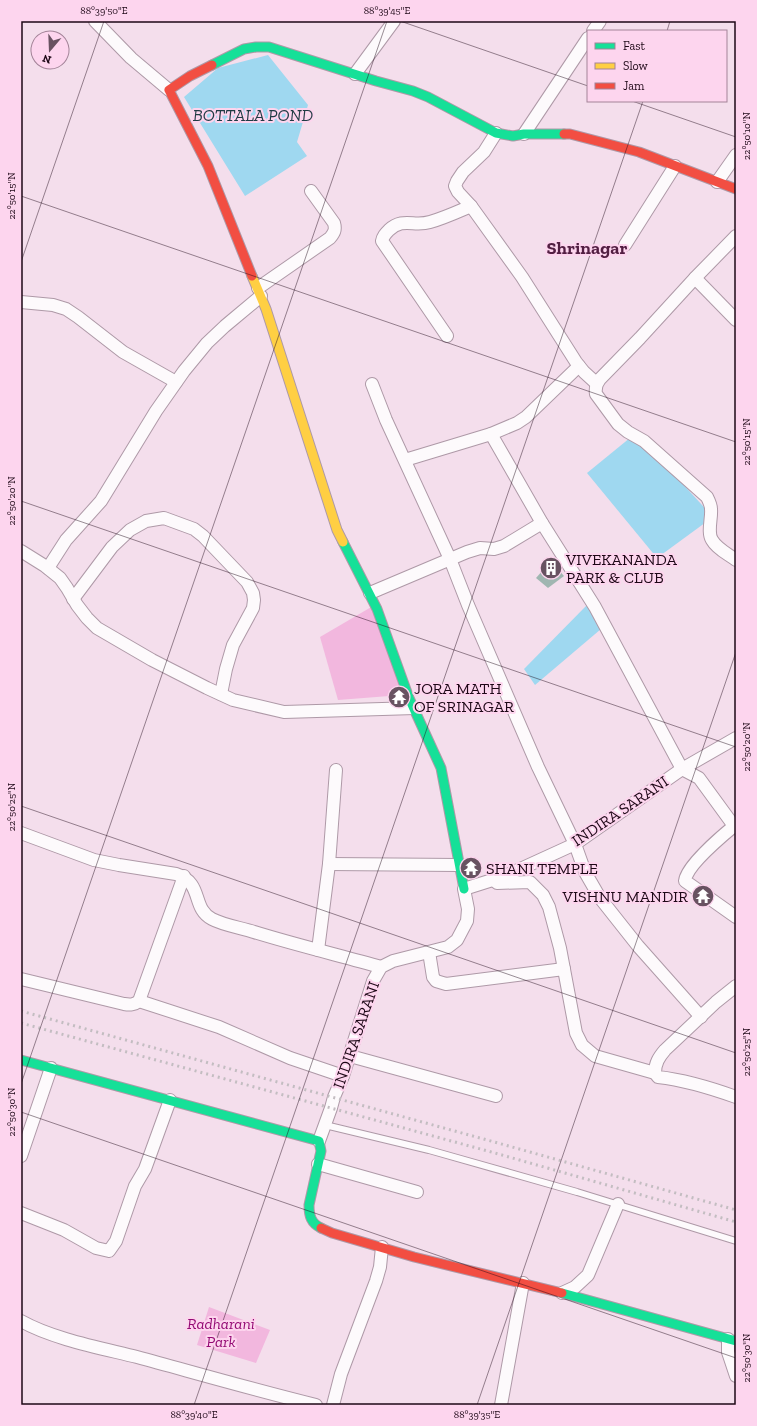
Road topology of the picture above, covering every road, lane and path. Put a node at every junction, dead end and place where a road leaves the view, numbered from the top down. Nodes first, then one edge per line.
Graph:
1 (95, 21) edge
2 (394, 21) edge
3 (600, 21) edge
4 (594, 30) edge
5 (587, 40) edge
6 (355, 74) junction
7 (170, 90) junction
8 (496, 133) junction
9 (524, 134) junction
10 (736, 155) edge
11 (675, 166) junction
12 (718, 182) junction
13 (736, 189) edge
14 (310, 191) dead end
15 (471, 206) junction
16 (736, 236) edge
17 (625, 245) dead end
18 (695, 278) junction
19 (260, 292) junction
20 (21, 302) edge
21 (736, 320) edge
22 (447, 336) dead end
23 (579, 366) junction
24 (176, 382) junction
25 (596, 383) junction
26 (372, 384) dead end
27 (491, 434) junction
28 (405, 460) junction
29 (542, 523) junction
30 (21, 551) edge
31 (450, 560) junction
32 (736, 560) edge
33 (48, 568) junction
34 (370, 593) junction
35 (73, 598) junction
36 (221, 694) junction
37 (415, 708) junction
38 (736, 738) edge
39 (682, 769) junction
40 (336, 770) dead end
41 (735, 826) edge
42 (21, 833) edge
43 (574, 844) junction
44 (329, 864) junction
45 (459, 865) junction
46 (184, 876) junction
47 (477, 885) junction
48 (464, 889) junction
49 (736, 917) edge
50 (318, 950) junction
51 (429, 952) junction
52 (381, 966) junction
53 (564, 969) junction
54 (21, 978) edge
55 (736, 986) edge
56 (139, 1001) junction
57 (701, 1017) junction
58 (350, 1056) junction
59 (21, 1060) edge
60 (51, 1068) junction
61 (655, 1073) junction
62 (343, 1076) junction
63 (496, 1096) dead end
64 (736, 1097) edge
65 (170, 1100) junction
66 (325, 1125) junction
67 (319, 1142) junction
68 (21, 1156) edge
69 (318, 1164) junction
70 (417, 1192) dead end
71 (618, 1204) junction
72 (21, 1213) edge
73 (736, 1240) edge
74 (382, 1247) junction
75 (523, 1283) junction
76 (562, 1293) junction
77 (21, 1321) edge
78 (732, 1340) edge
79 (736, 1376) edge
80 (316, 1405) edge
81 (332, 1405) edge
82 (502, 1405) edge

1 - 7 street
2 - 6 street
3 - 4 street
5 - 9 street
6 - 7 street
6 - 8 street
7 - 19 street
8 - 9 street
8 - 15 street
9 - 11 street
10 - 12 street
11 - 12 street
11 - 17 street
12 - 13 street
14 - 19 street
15 - 22 street
15 - 23 street
16 - 18 street
18 - 21 street
18 - 25 street
19 - 24 street
19 - 34 street
20 - 24 street
23 - 25 street
23 - 27 street
24 - 33 street
25 - 32 street
26 - 28 street
27 - 28 street
27 - 29 street
28 - 31 street
29 - 31 street
29 - 39 street
30 - 33 street
31 - 34 street
31 - 43 street
33 - 35 street
34 - 37 street
35 - 36 street
35 - 36 street
36 - 37 street
37 - 45 street
38 - 39 street, INDIRA SARANI
39 - 41 street
39 - 43 street, INDIRA SARANI
40 - 44 street
41 - 49 street
42 - 46 street
43 - 47 street, INDIRA SARANI
43 - 57 street
44 - 45 street
44 - 50 street
45 - 48 street
46 - 50 street
46 - 56 street
47 - 48 street, INDIRA SARANI
47 - 53 street
48 - 51 street, INDIRA SARANI
50 - 52 street
51 - 52 street, INDIRA SARANI
51 - 53 street
52 - 58 street, INDIRA SARANI
53 - 61 street
54 - 56 street
55 - 57 street
56 - 62 street
57 - 61 street
58 - 62 street, INDIRA SARANI
58 - 63 street
59 - 60 street
60 - 65 street
60 - 68 street
61 - 64 street
62 - 66 street, INDIRA SARANI
65 - 67 street
65 - 72 street
66 - 67 street, INDIRA SARANI
66 - 71 lane
67 - 69 street
69 - 70 street
69 - 74 street
71 - 73 lane
71 - 76 street
74 - 75 street
74 - 81 street
75 - 76 street
75 - 82 street
76 - 78 street
77 - 80 street
78 - 79 street

